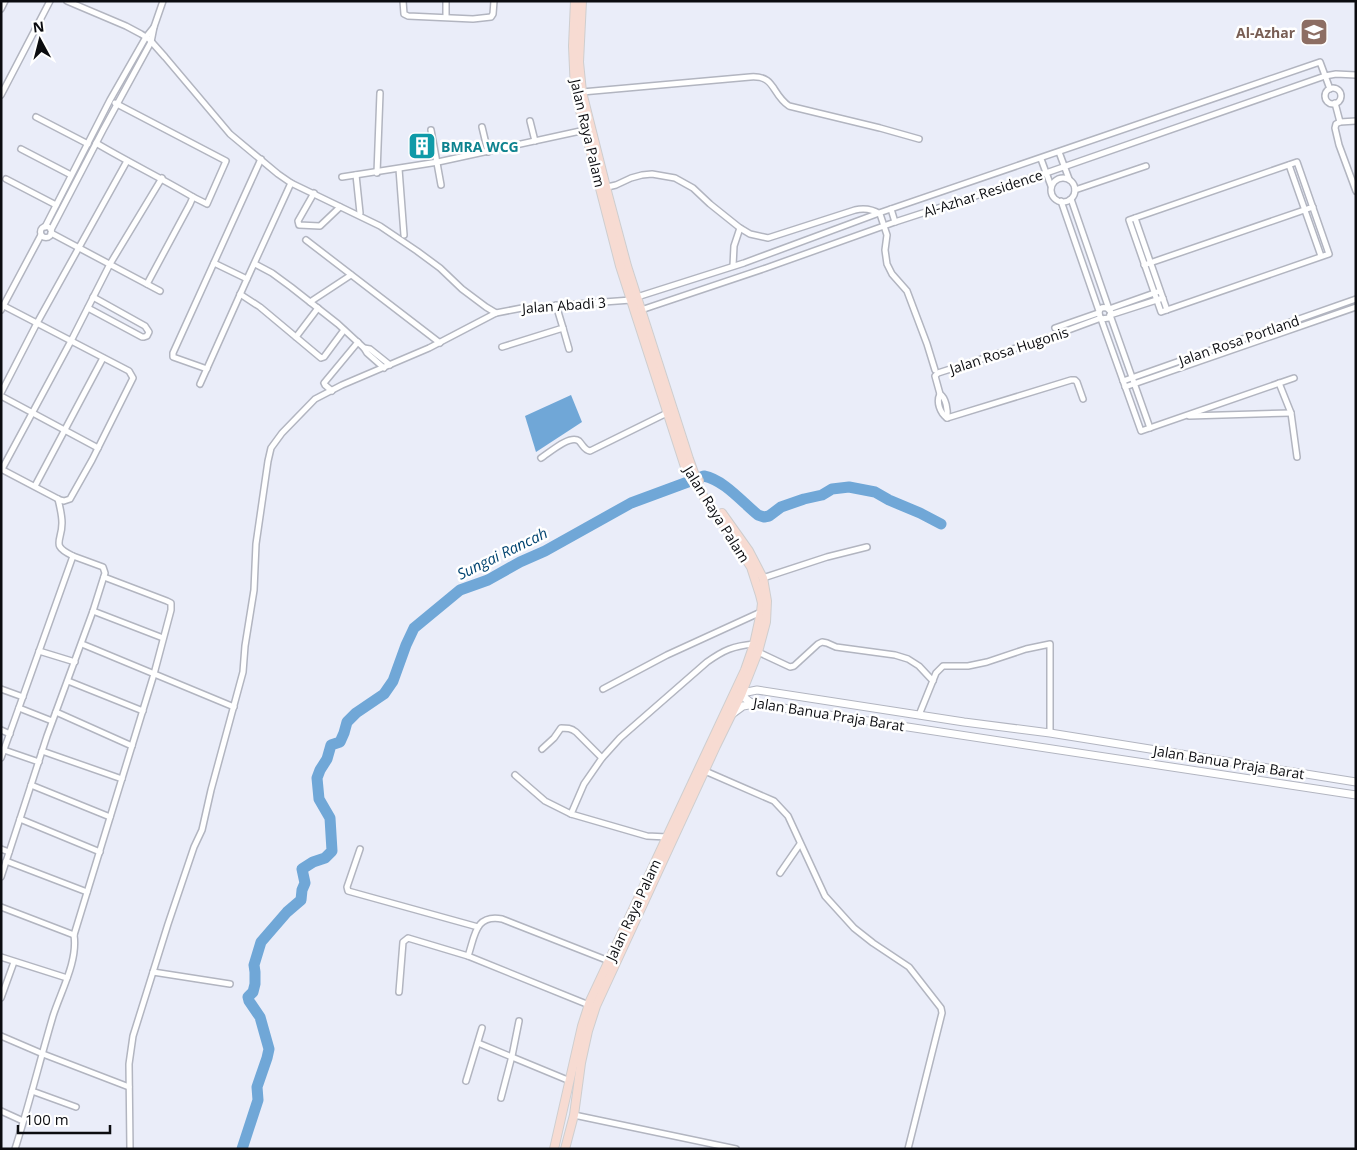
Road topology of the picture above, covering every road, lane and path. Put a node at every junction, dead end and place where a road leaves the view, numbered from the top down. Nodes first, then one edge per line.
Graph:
1 (5, 1) edge
2 (50, 1) edge
3 (67, 1) edge
4 (163, 1) edge
5 (403, 1) edge
6 (446, 1) edge
7 (494, 1) edge
8 (575, 1) edge
9 (582, 1) edge
10 (1, 9) edge
11 (446, 17) junction
12 (154, 27) junction
13 (146, 37) junction
14 (151, 42) junction
15 (134, 57) junction
16 (140, 61) junction
17 (1356, 75) edge
18 (1325, 76) junction
19 (1330, 88) junction
20 (582, 92) junction
21 (380, 93) dead end
22 (1, 95) edge
23 (110, 100) junction
24 (1335, 103) junction
25 (116, 104) junction
26 (36, 117) dead end
27 (530, 120) dead end
28 (1356, 121) edge
29 (1340, 122) junction
30 (482, 128) dead end
31 (431, 130) dead end
32 (585, 130) junction
33 (919, 139) dead end
34 (535, 141) junction
35 (96, 143) junction
36 (88, 144) junction
37 (20, 149) dead end
38 (488, 152) junction
39 (1059, 152) junction
40 (261, 159) junction
41 (1041, 159) junction
42 (127, 161) junction
43 (438, 162) junction
44 (1289, 165) junction
45 (1064, 166) junction
46 (1146, 166) dead end
47 (399, 169) junction
48 (377, 173) junction
49 (1046, 173) junction
50 (356, 175) junction
51 (71, 176) junction
52 (342, 177) dead end
53 (162, 178) junction
54 (6, 179) dead end
55 (1069, 179) junction
56 (292, 183) junction
57 (441, 185) dead end
58 (1051, 186) junction
59 (66, 187) junction
60 (603, 188) junction
61 (1075, 190) junction
62 (72, 191) junction
63 (1356, 191) edge
64 (314, 194) junction
65 (193, 197) junction
66 (1071, 199) junction
67 (1061, 201) junction
68 (56, 205) junction
69 (340, 207) junction
70 (1313, 207) junction
71 (891, 209) junction
72 (1305, 210) junction
73 (360, 213) dead end
74 (879, 213) junction
75 (1077, 217) junction
76 (1135, 218) junction
77 (1067, 221) junction
78 (896, 222) junction
79 (885, 226) junction
80 (45, 227) junction
81 (740, 228) junction
82 (51, 232) junction
83 (41, 235) junction
84 (404, 235) dead end
85 (306, 240) dead end
86 (80, 248) junction
87 (1321, 256) junction
88 (1151, 263) junction
89 (110, 264) junction
90 (214, 264) junction
91 (255, 264) junction
92 (1144, 265) junction
93 (733, 266) junction
94 (351, 275) junction
95 (247, 278) junction
96 (147, 284) junction
97 (160, 290) dead end
98 (1160, 291) junction
99 (240, 294) junction
100 (93, 297) junction
101 (1155, 297) junction
102 (1163, 298) junction
103 (634, 299) junction
104 (1356, 299) edge
105 (310, 302) junction
106 (556, 305) junction
107 (109, 306) junction
108 (2, 308) edge
109 (88, 308) junction
110 (318, 308) junction
111 (1356, 308) edge
112 (1109, 309) junction
113 (641, 310) junction
114 (1167, 310) junction
115 (496, 313) junction
116 (1100, 315) junction
117 (1110, 315) junction
118 (103, 316) junction
119 (133, 320) junction
120 (37, 323) junction
121 (563, 328) junction
122 (1054, 328) dead end
123 (128, 329) junction
124 (344, 330) junction
125 (296, 338) junction
126 (71, 341) junction
127 (358, 342) junction
128 (440, 343) junction
129 (364, 348) junction
130 (502, 348) dead end
131 (568, 350) dead end
132 (653, 357) junction
133 (103, 358) junction
134 (390, 365) junction
135 (384, 368) junction
136 (207, 369) junction
137 (935, 370) dead end
138 (1294, 378) dead end
139 (1134, 381) junction
140 (1279, 383) junction
141 (200, 384) dead end
142 (1124, 384) junction
143 (332, 391) junction
144 (1, 395) edge
145 (1083, 399) dead end
146 (32, 413) junction
147 (667, 413) junction
148 (1291, 413) junction
149 (1183, 416) junction
150 (1150, 428) junction
151 (64, 431) junction
152 (98, 448) junction
153 (1297, 457) dead end
154 (541, 458) dead end
155 (2, 469) edge
156 (695, 479) junction
157 (35, 486) junction
158 (701, 488) junction
159 (58, 499) junction
160 (866, 548) dead end
161 (73, 556) junction
162 (104, 577) junction
163 (762, 578) junction
164 (94, 611) junction
165 (761, 612) junction
166 (163, 638) junction
167 (82, 644) junction
168 (754, 644) junction
169 (39, 651) junction
170 (758, 652) junction
171 (75, 662) junction
172 (154, 674) junction
173 (745, 679) junction
174 (68, 681) junction
175 (933, 681) junction
176 (1, 689) edge
177 (603, 689) dead end
178 (757, 690) junction
179 (742, 695) junction
180 (23, 697) junction
181 (756, 704) junction
182 (730, 705) junction
183 (234, 707) junction
184 (19, 708) junction
185 (143, 711) junction
186 (56, 712) junction
187 (732, 714) junction
188 (919, 715) junction
189 (52, 721) junction
190 (1, 730) edge
191 (1050, 733) junction
192 (10, 734) junction
193 (132, 746) junction
194 (542, 749) dead end
195 (4, 750) junction
196 (42, 751) junction
197 (1, 758) edge
198 (602, 758) junction
199 (39, 762) junction
200 (705, 771) junction
201 (515, 775) dead end
202 (122, 779) junction
203 (1356, 782) edge
204 (31, 785) junction
205 (1356, 795) edge
206 (571, 814) junction
207 (110, 817) junction
208 (20, 819) junction
209 (666, 837) junction
210 (800, 844) junction
211 (360, 848) dead end
212 (1, 849) edge
213 (9, 852) junction
214 (100, 852) junction
215 (6, 861) junction
216 (780, 873) dead end
217 (1, 877) edge
218 (87, 892) junction
219 (1, 908) edge
220 (630, 926) junction
221 (478, 927) junction
222 (74, 934) junction
223 (468, 956) junction
224 (1, 957) edge
225 (609, 961) junction
226 (14, 962) junction
227 (153, 972) junction
228 (67, 978) junction
229 (230, 984) dead end
230 (399, 992) dead end
231 (1, 998) edge
232 (589, 1005) junction
233 (519, 1021) dead end
234 (482, 1028) dead end
235 (1, 1036) edge
236 (478, 1043) junction
237 (43, 1054) junction
238 (512, 1056) junction
239 (466, 1081) dead end
240 (570, 1081) junction
241 (129, 1087) junction
242 (32, 1091) junction
243 (501, 1098) dead end
244 (76, 1107) dead end
245 (1, 1111) edge
246 (574, 1115) junction
247 (23, 1121) junction
248 (15, 1149) edge
249 (130, 1149) edge
250 (554, 1149) edge
251 (565, 1149) edge
252 (736, 1149) edge
253 (908, 1149) edge

1 - 10 street
2 - 22 street
3 - 13 street
4 - 12 street
5 - 11 street
6 - 11 street
7 - 11 street
8 - 32 main road, Jalan Raya Palam
9 - 20 main road, Jalan Raya Palam
12 - 13 street
12 - 14 street
13 - 14 street
13 - 15 street
14 - 16 street
14 - 40 street
15 - 16 street
15 - 23 street
16 - 25 street
17 - 18 street, Al-Azhar Residence
18 - 19 street
18 - 39 street, Al-Azhar Residence
18 - 45 street, Al-Azhar Residence
19 - 24 street
19 - 24 street
20 - 33 street
20 - 60 main road, Jalan Raya Palam
21 - 48 street
23 - 25 street
23 - 36 street
24 - 29 street
25 - 35 street
25 - 65 street
26 - 36 street
27 - 34 street
28 - 29 street
29 - 63 street
30 - 38 street
31 - 43 street
32 - 34 street
32 - 60 main road, Jalan Raya Palam
34 - 38 street
35 - 42 street
35 - 62 street
36 - 51 street
37 - 51 street
38 - 43 street
39 - 41 street, Al-Azhar Residence
39 - 45 street
40 - 56 street
40 - 90 street
41 - 49 street
41 - 71 street, Al-Azhar Residence
42 - 53 street
42 - 86 street
43 - 47 street
43 - 57 street
44 - 70 street
44 - 72 street
44 - 76 street
45 - 49 street, Al-Azhar Residence
45 - 55 street
46 - 61 street
47 - 48 street
47 - 84 street
48 - 50 street
49 - 58 street
49 - 78 street, Al-Azhar Residence
50 - 52 street
50 - 73 street
51 - 59 street
53 - 65 street
53 - 89 street
54 - 68 street
55 - 58 street
55 - 61 street
56 - 64 street
56 - 91 street
58 - 67 street
59 - 62 street
59 - 68 street
60 - 81 street
60 - 103 main road, Jalan Raya Palam
61 - 66 street
62 - 82 street
64 - 69 street
64 - 69 street
65 - 96 street
66 - 67 street
66 - 75 street
67 - 77 street
68 - 80 street
69 - 115 street
70 - 72 street
70 - 87 street
71 - 74 street, Al-Azhar Residence
71 - 78 street
72 - 87 street
72 - 88 street
74 - 79 street
74 - 81 street
74 - 93 street, Al-Azhar Residence
75 - 77 street
75 - 112 street
76 - 88 street
76 - 92 street
77 - 116 street
78 - 79 street, Al-Azhar Residence
79 - 113 street, Al-Azhar Residence
79 - 137 street
80 - 82 street
80 - 83 street
81 - 93 street
82 - 83 street
82 - 86 street
83 - 108 street
85 - 94 street
86 - 89 street
86 - 120 street
87 - 114 street
88 - 92 street
88 - 98 street
89 - 96 street
89 - 100 street
90 - 95 street
90 - 136 street
91 - 95 street
91 - 105 street
92 - 101 street
93 - 103 street, Al-Azhar Residence
94 - 105 street
94 - 128 street
95 - 99 street
96 - 97 street
98 - 101 street
98 - 102 street
99 - 125 street
99 - 136 street
100 - 107 street
100 - 109 street
101 - 102 street
101 - 112 street
101 - 114 street
101 - 117 street
102 - 114 street
103 - 106 street, Jalan Abadi 3
103 - 113 main road, Jalan Raya Palam
103 - 132 main road, Jalan Raya Palam
104 - 139 street, Jalan Rosa Portland
105 - 110 street
106 - 115 street, Jalan Abadi 3
106 - 121 street
107 - 118 street
107 - 119 street
108 - 120 street
109 - 118 street
109 - 126 street
110 - 124 street
110 - 125 street
111 - 139 street, Jalan Rosa Portland
112 - 116 street
112 - 117 street
113 - 132 main road, Jalan Raya Palam
115 - 128 street, Jalan Abadi 3
116 - 117 street
116 - 122 street, Jalan Rosa Hugonis
116 - 142 street
116 - 145 street, Jalan Rosa Hugonis
117 - 139 street
118 - 123 street
119 - 123 street
119 - 123 street
120 - 126 street
120 - 144 street
121 - 130 street
121 - 131 street
124 - 125 street
124 - 127 street
126 - 133 street
126 - 146 street
127 - 129 street
127 - 143 street
128 - 134 street, Jalan Abadi 3
129 - 134 street
129 - 135 street
132 - 147 main road, Jalan Raya Palam
132 - 156 main road, Jalan Raya Palam
133 - 151 street
133 - 152 street
134 - 135 street, Jalan Abadi 3
135 - 143 street, Jalan Abadi 3
136 - 141 street
138 - 140 street
139 - 142 street, Jalan Rosa Portland
139 - 150 street
140 - 148 street
140 - 149 street
142 - 150 street
143 - 183 street, Jalan Abadi 3
144 - 146 street
146 - 151 street
146 - 155 street
147 - 154 street
147 - 156 main road, Jalan Raya Palam
148 - 149 street
148 - 153 street
149 - 150 street
151 - 152 street
151 - 157 street
152 - 159 street
155 - 157 street
156 - 158 main road, Jalan Raya Palam
157 - 159 street
158 - 163 main road, Jalan Raya Palam
158 - 165 main road, Jalan Raya Palam
159 - 161 street
160 - 163 street
161 - 162 street
161 - 169 street
162 - 164 street
162 - 166 street
163 - 170 main road, Jalan Raya Palam
164 - 166 street
164 - 167 street
165 - 168 main road, Jalan Raya Palam
165 - 177 street
166 - 172 street
167 - 171 street
167 - 172 street
168 - 173 main road, Jalan Raya Palam
168 - 198 street
169 - 171 street
169 - 180 street
170 - 173 main road, Jalan Raya Palam
170 - 175 street
171 - 174 street
172 - 183 street
172 - 185 street
173 - 178 street
173 - 179 main road, Jalan Raya Palam
173 - 182 main road, Jalan Raya Palam
174 - 185 street
174 - 186 street
175 - 188 street
175 - 191 street
176 - 180 street
178 - 179 street, Jalan Banua Praja Barat
178 - 188 street, Jalan Banua Praja Barat
179 - 181 street, Jalan Banua Praja Barat
179 - 182 street
179 - 187 main road, Jalan Raya Palam
180 - 184 street
181 - 187 street
181 - 205 street, Jalan Banua Praja Barat
182 - 209 main road, Jalan Raya Palam
183 - 227 street, Jalan Abadi 3
184 - 189 street
184 - 192 street
185 - 193 street
186 - 189 street
186 - 193 street
187 - 200 main road, Jalan Raya Palam
188 - 191 street, Jalan Banua Praja Barat
189 - 196 street
190 - 192 street
191 - 203 street, Jalan Banua Praja Barat
192 - 195 street
193 - 202 street
194 - 198 street
195 - 197 street
195 - 199 street
196 - 199 street
196 - 202 street
198 - 206 street
199 - 204 street
200 - 210 street
200 - 220 main road, Jalan Raya Palam
201 - 206 street
202 - 207 street
204 - 207 street
204 - 208 street
206 - 209 street
207 - 214 street
208 - 213 street
208 - 214 street
209 - 220 main road, Jalan Raya Palam
210 - 216 street
210 - 253 street
211 - 221 street
212 - 213 street
213 - 215 street
214 - 218 street
215 - 217 street
215 - 218 street
218 - 222 street
219 - 222 street
220 - 225 main road, Jalan Raya Palam
220 - 246 main road, Jalan Raya Palam
221 - 223 street
221 - 225 street
222 - 228 street
223 - 230 street
223 - 232 street
224 - 226 street
225 - 232 main road, Jalan Raya Palam
226 - 228 street
226 - 231 street
227 - 229 street
227 - 241 street, Jalan Abadi 3
228 - 237 street
232 - 240 main road, Jalan Raya Palam
233 - 238 street
234 - 236 street
235 - 237 street
236 - 238 street
236 - 239 street
237 - 241 street
237 - 242 street
238 - 240 street
238 - 243 street
240 - 250 main road, Jalan Raya Palam
241 - 249 street, Jalan Abadi 3
242 - 244 street
242 - 247 street
245 - 247 street
246 - 251 main road, Jalan Raya Palam
246 - 252 street
247 - 248 street

